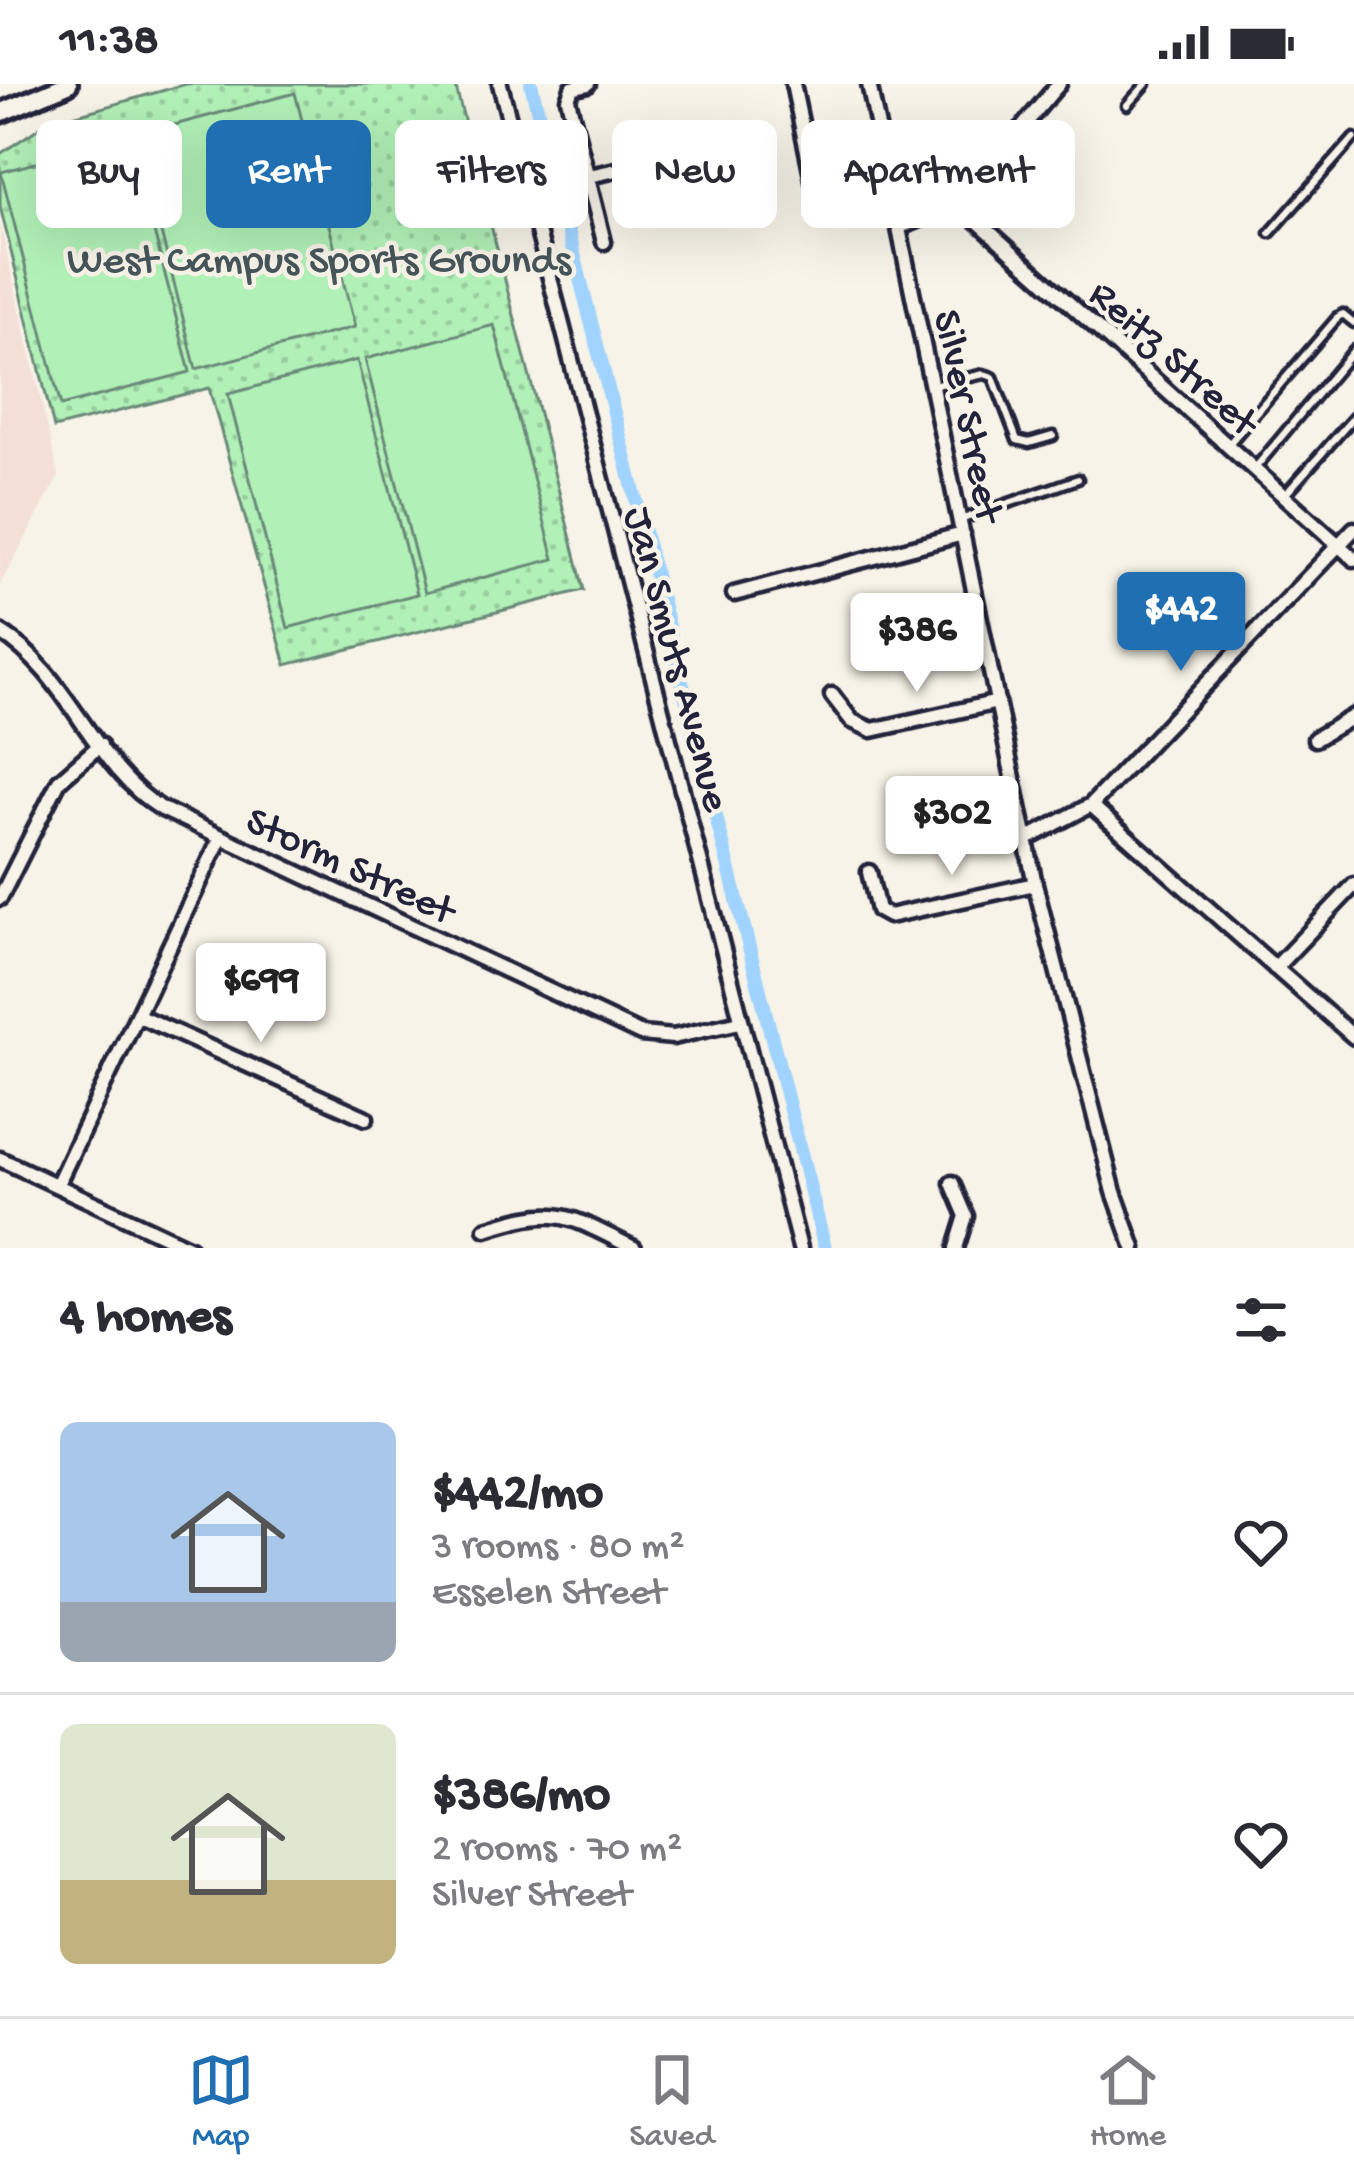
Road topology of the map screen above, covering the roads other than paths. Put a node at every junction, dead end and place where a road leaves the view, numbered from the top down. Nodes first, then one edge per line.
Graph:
1 (68, 84) edge
2 (500, 84) edge
3 (588, 84) edge
4 (794, 84) edge
5 (869, 84) edge
6 (1059, 84) edge
7 (1146, 84) edge
8 (1127, 105) dead end
9 (0, 113) edge
10 (801, 120) edge
11 (876, 120) edge
12 (1026, 120) edge
13 (1354, 138) edge
14 (612, 171) edge
15 (589, 176) junction
16 (898, 228) edge
17 (985, 228) edge
18 (1270, 233) dead end
19 (604, 242) dead end
20 (1354, 323) edge
21 (1354, 350) edge
22 (932, 386) junction
23 (1354, 417) edge
24 (1053, 436) dead end
25 (1228, 446) junction
26 (1255, 469) junction
27 (1078, 479) dead end
28 (1284, 496) junction
29 (962, 527) junction
30 (1354, 529) edge
31 (1339, 545) junction
32 (1354, 559) edge
33 (734, 594) dead end
34 (0, 632) edge
35 (832, 695) dead end
36 (998, 702) junction
37 (1354, 716) edge
38 (1315, 739) dead end
39 (100, 745) junction
40 (1091, 806) junction
41 (221, 837) junction
42 (1025, 840) junction
43 (869, 872) dead end
44 (1035, 884) junction
45 (1354, 885) edge
46 (0, 898) edge
47 (1275, 968) junction
48 (137, 1015) junction
49 (740, 1022) junction
50 (1354, 1037) edge
51 (366, 1118) dead end
52 (0, 1159) edge
53 (952, 1183) dead end
54 (57, 1185) junction
55 (486, 1229) dead end
56 (190, 1248) edge
57 (634, 1248) edge
58 (800, 1248) edge
59 (956, 1248) edge
60 (1134, 1248) edge

1 - 9 street
2 - 49 street, Jan Smuts Avenue
3 - 15 street
4 - 10 street
5 - 11 street, Silver Street
6 - 12 street
7 - 8 lane
13 - 18 lane
14 - 15 street
15 - 19 street
16 - 22 street, Silver Street
17 - 25 street, Reitz Street
20 - 25 lane
21 - 26 lane
22 - 24 lane
22 - 29 street, Silver Street
23 - 28 lane
25 - 26 street, Reitz Street
26 - 28 street, Reitz Street
27 - 29 lane
28 - 31 street, Reitz Street
29 - 33 street
29 - 36 street, Silver Street
30 - 31 street
31 - 32 street, Reitz Street
31 - 40 street
34 - 39 street, Storm Street
35 - 36 street
36 - 42 street, Silver Street
37 - 38 street
39 - 41 street, Storm Street
39 - 46 street
40 - 42 street
40 - 47 street
41 - 48 street
41 - 49 street, Storm Street
42 - 44 street, Silver Street
43 - 44 street
44 - 60 street, Silver Street
45 - 47 street
47 - 50 street
48 - 51 street
48 - 54 street
49 - 58 street, Jan Smuts Avenue
52 - 54 street
53 - 59 street
54 - 56 street
55 - 57 street

